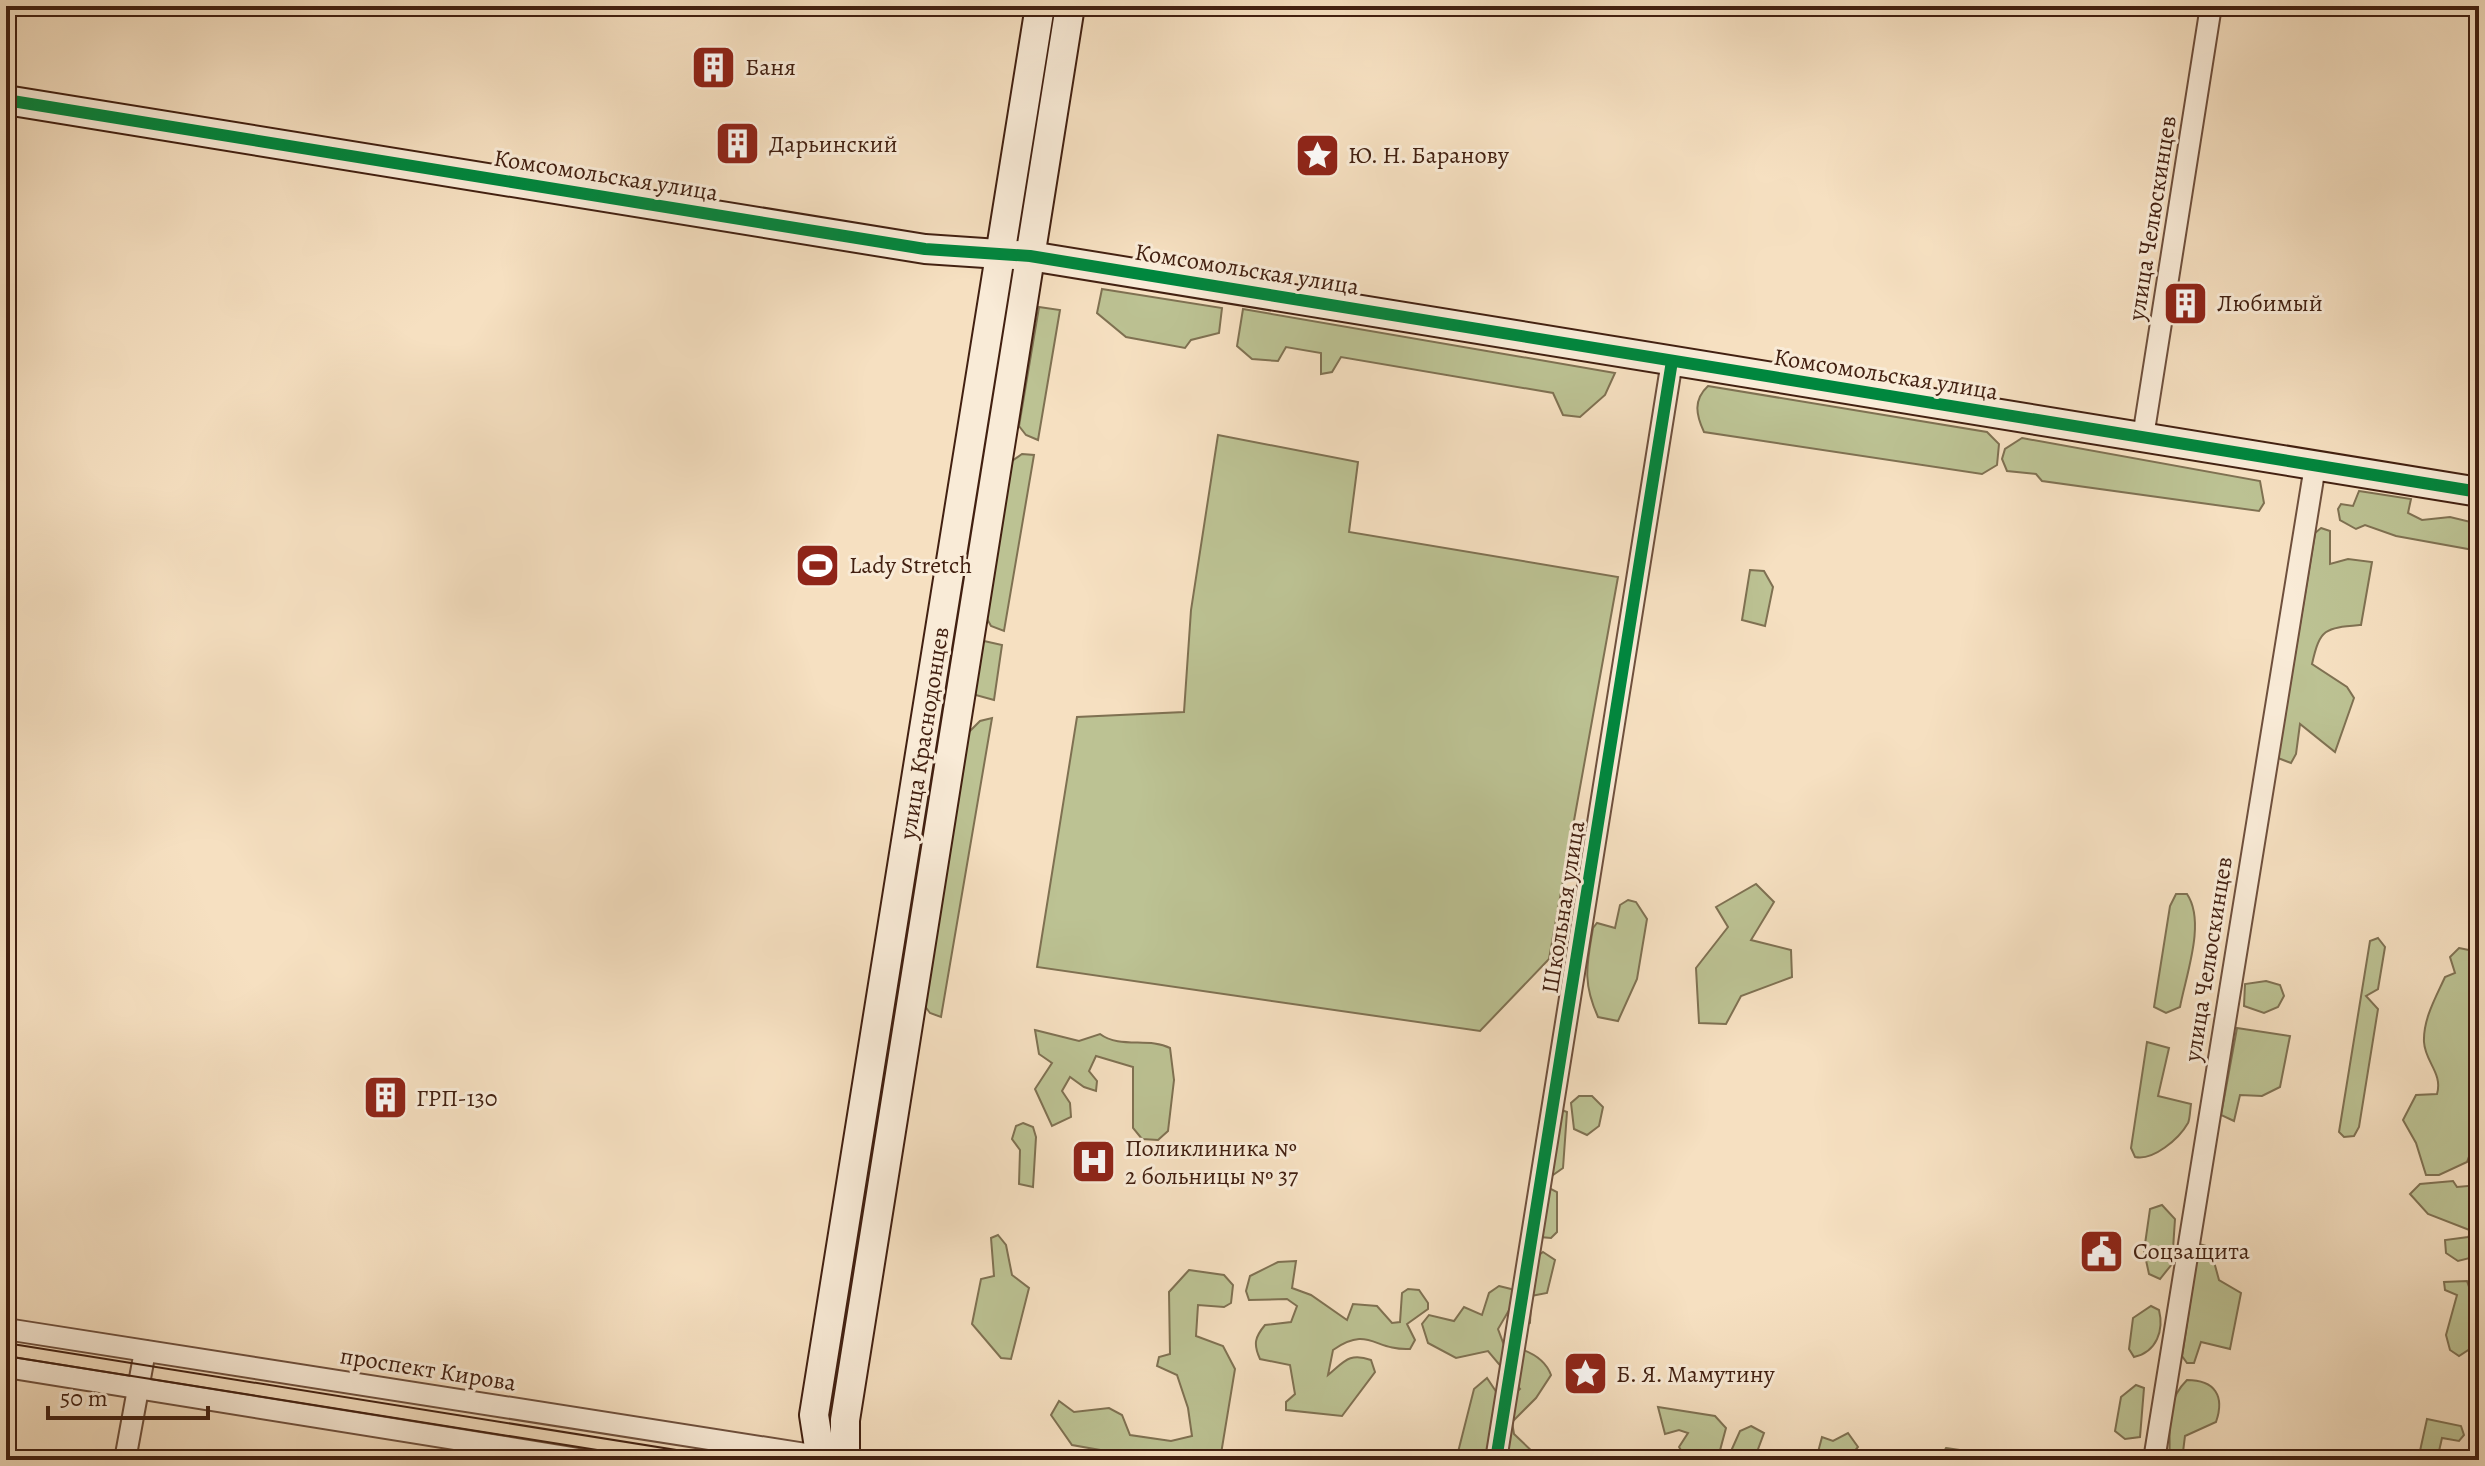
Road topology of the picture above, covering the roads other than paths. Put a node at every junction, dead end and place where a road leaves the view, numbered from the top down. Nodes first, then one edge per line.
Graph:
1 (1040, 6) edge
2 (1070, 6) edge
3 (2211, 6) edge
4 (6, 100) edge
5 (1001, 256) junction
6 (1030, 256) junction
7 (1672, 361) junction
8 (2143, 437) junction
9 (2315, 466) junction
10 (2479, 492) edge
11 (6, 1329) edge
12 (145, 1351) junction
13 (6, 1367) edge
14 (137, 1388) junction
15 (832, 1459) edge
16 (125, 1460) edge
17 (585, 1460) edge
18 (1496, 1460) edge
19 (2154, 1460) edge

1 - 5 main road, улица Краснодонцев
2 - 6 main road, улица Краснодонцев
3 - 8 street, улица Челюскинцев
4 - 5 main road, Комсомольская улица
5 - 6 main road, Комсомольская улица
5 - 15 main road, улица Краснодонцев
6 - 7 main road, Комсомольская улица
6 - 15 main road, улица Краснодонцев
7 - 8 main road, Комсомольская улица
7 - 18 street, Школьная улица
8 - 9 main road, Комсомольская улица
9 - 10 main road, Комсомольская улица
9 - 19 street, улица Челюскинцев
11 - 12 street, проспект Кирова
12 - 14 street
12 - 15 street, проспект Кирова
13 - 14 street
14 - 16 street
14 - 17 street

